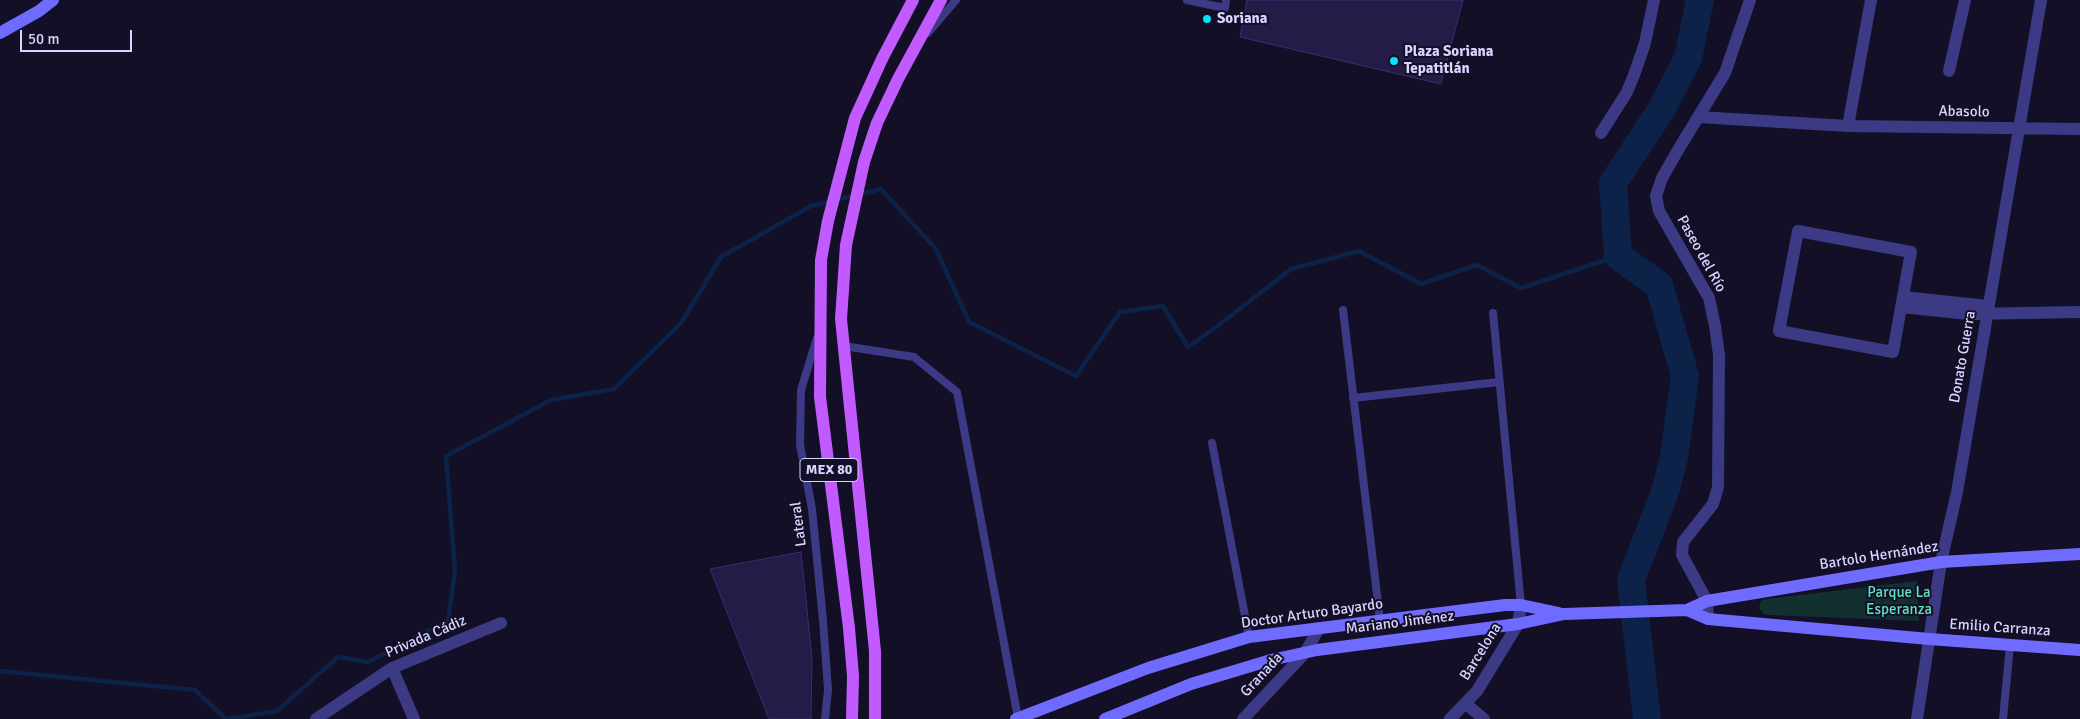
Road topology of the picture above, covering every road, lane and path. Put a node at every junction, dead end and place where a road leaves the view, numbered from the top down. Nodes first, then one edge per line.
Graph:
1 (53, 0) edge
2 (913, 0) edge
3 (941, 0) edge
4 (956, 0) edge
5 (1187, 0) edge
6 (1226, 0) edge
7 (1654, 0) edge
8 (1750, 0) edge
9 (1871, 0) edge
10 (1965, 0) edge
11 (2041, 0) edge
12 (0, 33) edge
13 (915, 48) junction
14 (1948, 71) dead end
15 (1698, 117) junction
16 (1848, 126) junction
17 (2020, 129) junction
18 (2080, 129) edge
19 (1601, 133) dead end
20 (1902, 302) junction
21 (1343, 310) dead end
22 (1988, 310) junction
23 (2080, 312) edge
24 (1493, 313) dead end
25 (819, 328) junction
26 (844, 346) junction
27 (1499, 382) junction
28 (1353, 398) junction
29 (1212, 444) dead end
30 (2080, 554) edge
31 (1941, 562) junction
32 (1707, 601) junction
33 (1521, 605) junction
34 (1682, 610) junction
35 (1564, 614) junction
36 (1708, 619) junction
37 (1380, 620) junction
38 (501, 623) dead end
39 (1518, 624) junction
40 (1319, 628) junction
41 (1249, 637) junction
42 (1929, 639) junction
43 (2010, 644) junction
44 (2080, 650) edge
45 (1305, 653) junction
46 (392, 668) junction
47 (1465, 703) junction
48 (877, 717) edge
49 (316, 719) edge
50 (414, 719) edge
51 (825, 719) edge
52 (852, 719) edge
53 (1018, 719) edge
54 (1105, 719) edge
55 (1243, 719) edge
56 (1450, 719) edge
57 (1484, 719) edge
58 (1917, 719) edge
59 (2004, 719) edge

1 - 12 street
2 - 25 main road, MEX 80
3 - 13 main road, MEX 80
4 - 13 lane
5 - 6 lane
7 - 19 street
8 - 15 street, Paseo del Río
9 - 16 street
10 - 14 street
11 - 17 street, Donato Guerra
13 - 26 main road, MEX 80
15 - 16 street, Abasolo
15 - 32 street, Paseo del Río
16 - 17 street, Abasolo
17 - 18 street, Abasolo
17 - 22 street, Donato Guerra
20 - 20 street
20 - 22 street
21 - 28 lane
22 - 23 street
22 - 31 street, Donato Guerra
24 - 27 lane
25 - 51 lane, Lateral
25 - 52 main road, MEX 80
26 - 48 main road, MEX 80
26 - 53 lane
27 - 28 lane
27 - 33 lane
28 - 37 lane
29 - 41 lane
30 - 31 street, Bartolo Hernández
31 - 32 street, Bartolo Hernández
31 - 42 street, Donato Guerra
32 - 34 street, Bartolo Hernández
32 - 36 street, Paseo del Río
33 - 35 street, Doctor Arturo Bayardo
33 - 37 street, Doctor Arturo Bayardo
33 - 39 street
34 - 35 street, Mariano Jiménez
34 - 36 street, Mariano Jiménez
35 - 39 street, Mariano Jiménez
36 - 42 street, Emilio Carranza
37 - 40 street, Doctor Arturo Bayardo
38 - 46 street, Privada Cádiz
39 - 45 street, Mariano Jiménez
39 - 47 street, Barcelona
40 - 41 street, Doctor Arturo Bayardo
40 - 45 street, Granada
41 - 53 street, Doctor Arturo Bayardo
42 - 43 street, Emilio Carranza
42 - 58 street, Donato Guerra
43 - 44 street, Emilio Carranza
43 - 59 lane
45 - 54 street, Mariano Jiménez
45 - 55 street, Granada
46 - 49 street, Privada Cádiz
46 - 50 street
47 - 56 street, Barcelona
47 - 57 street

